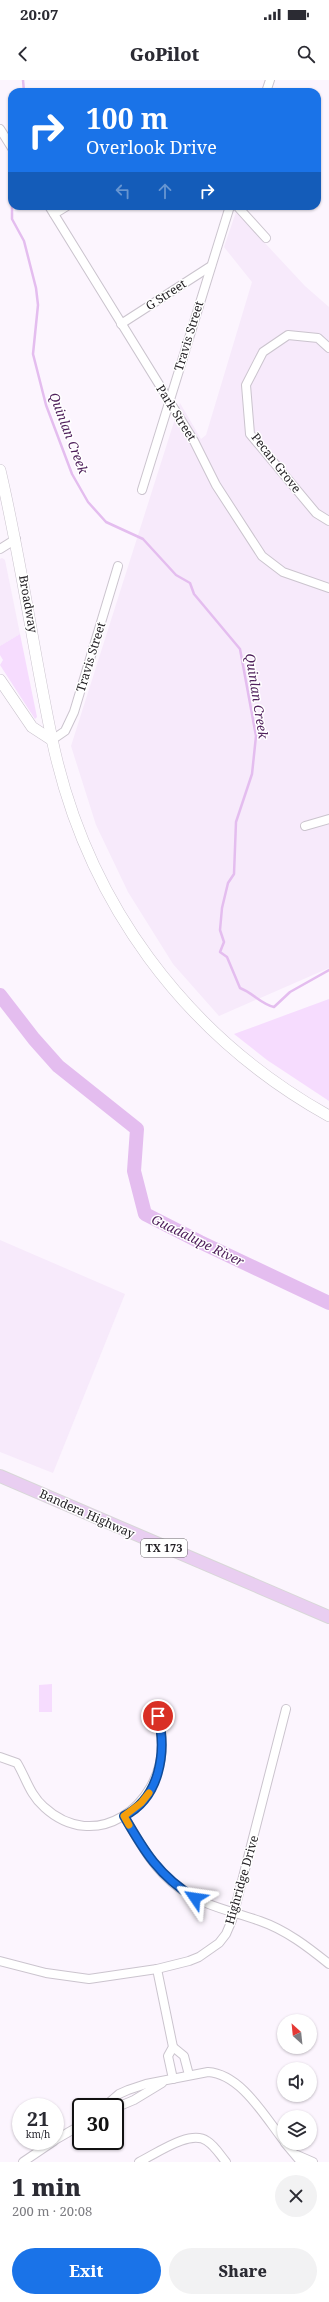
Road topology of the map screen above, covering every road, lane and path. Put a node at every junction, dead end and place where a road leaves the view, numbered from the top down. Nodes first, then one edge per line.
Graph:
1 (0, 129) edge
2 (8, 142) edge
3 (52, 210) edge
4 (60, 210) edge
5 (229, 210) edge
6 (241, 210) edge
7 (54, 214) junction
8 (266, 238) dead end
9 (211, 266) junction
10 (121, 324) junction
11 (329, 348) edge
12 (169, 402) junction
13 (0, 470) edge
14 (142, 490) dead end
15 (329, 521) edge
16 (16, 539) junction
17 (0, 549) edge
18 (118, 566) dead end
19 (329, 588) edge
20 (0, 680) edge
21 (52, 740) junction
22 (329, 819) edge
23 (305, 826) dead end
24 (329, 1116) edge
25 (0, 1476) edge
26 (329, 1617) edge
27 (151, 1708) dead end
28 (286, 1709) dead end
29 (0, 1758) edge
30 (124, 1816) junction
31 (234, 1913) junction
32 (0, 1961) edge
33 (329, 1964) edge
34 (157, 1969) junction
35 (173, 2047) junction
36 (189, 2075) junction
37 (173, 2079) junction
38 (165, 2081) junction
39 (114, 2098) edge
40 (124, 2104) edge
41 (277, 2132) edge
42 (41, 2150) edge
43 (292, 2150) edge
44 (294, 2153) junction
45 (23, 2162) edge
46 (139, 2162) edge
47 (226, 2162) edge
48 (301, 2162) edge
49 (313, 2162) edge

1 - 2 street
3 - 7 street, Park Street
4 - 7 street
5 - 9 street, Travis Street
6 - 8 street
7 - 10 street, Park Street
9 - 10 street, G Street
9 - 12 street, Travis Street
10 - 12 street, Park Street
11 - 15 street, Pecan Grove
12 - 14 street, Travis Street
12 - 19 street, Park Street
13 - 16 main road, Broadway
16 - 17 street
16 - 21 main road, Broadway
18 - 21 street, Travis Street
20 - 21 main road
21 - 24 main road, Broadway
22 - 23 street
25 - 26 main road, Bandera Highway / TX 173
27 - 30 street
28 - 31 street, Highridge Drive
29 - 30 street
30 - 31 street
31 - 33 street
31 - 34 street, Highridge Drive
32 - 34 street, Highridge Drive
34 - 35 street
35 - 36 street
35 - 37 street
36 - 37 street
36 - 41 street
37 - 38 street
38 - 39 street
38 - 40 street
42 - 45 street
43 - 44 street
44 - 48 street
44 - 49 street
46 - 47 street

